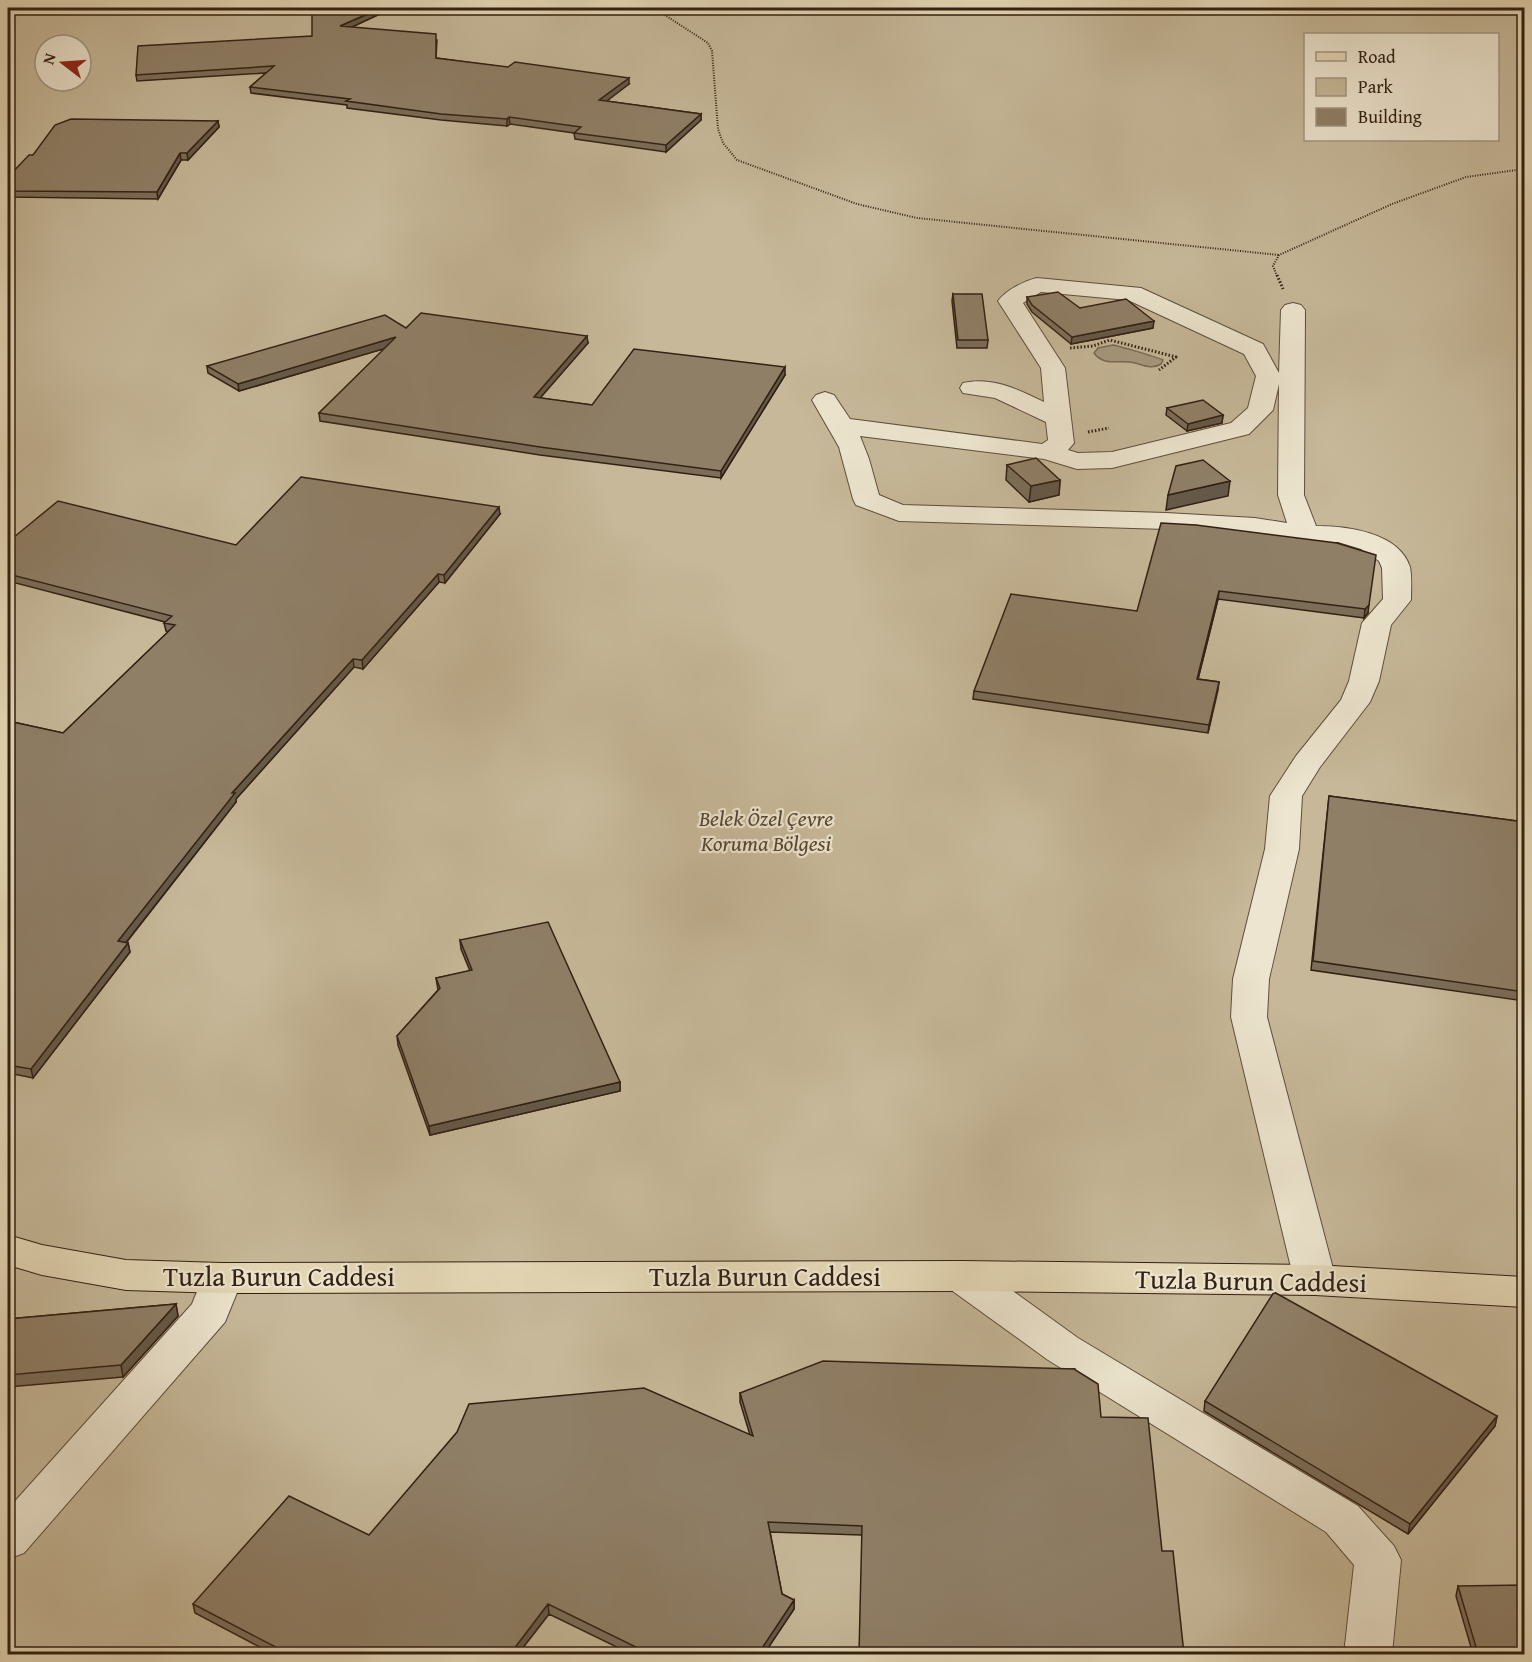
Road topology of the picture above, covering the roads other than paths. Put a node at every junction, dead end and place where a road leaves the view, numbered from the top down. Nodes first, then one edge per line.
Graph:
1 (1293, 310) road end
2 (972, 388) dead end
3 (825, 400) dead end
4 (1058, 418) junction
5 (844, 426) junction
6 (1047, 452) junction
7 (1305, 534) junction
8 (8, 1250) edge
9 (962, 1276) junction
10 (222, 1278) junction
11 (1315, 1280) junction
12 (1524, 1292) edge
13 (8, 1540) edge
14 (1368, 1654) edge

1 - 7 street
2 - 4 street
3 - 5 street
4 - 6 street
4 - 6 street
5 - 6 street
5 - 7 street
7 - 11 street
8 - 10 main road, Tuzla Burun Caddesi
9 - 10 main road, Tuzla Burun Caddesi
9 - 11 main road, Tuzla Burun Caddesi
9 - 14 street
10 - 13 street
11 - 12 main road, Tuzla Burun Caddesi

